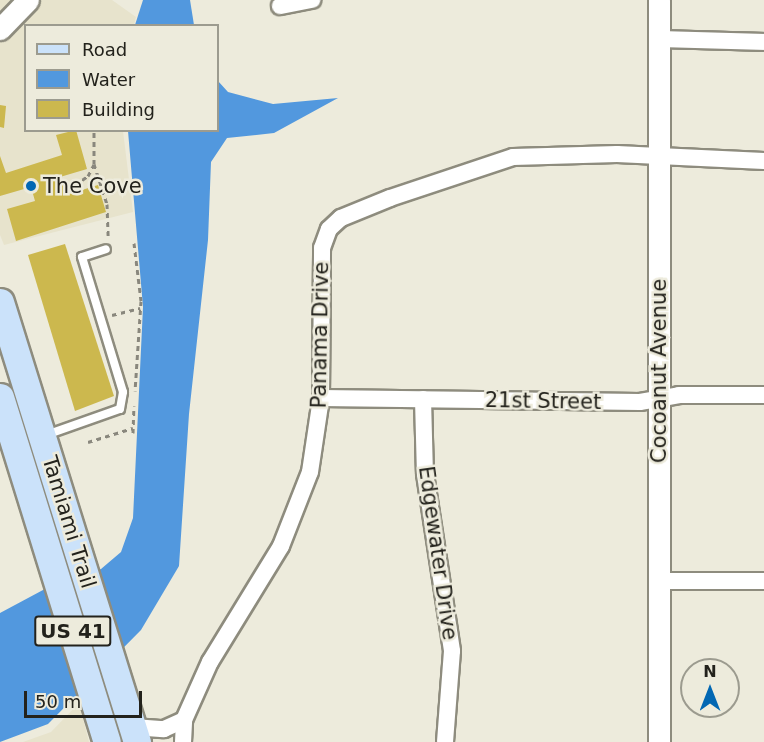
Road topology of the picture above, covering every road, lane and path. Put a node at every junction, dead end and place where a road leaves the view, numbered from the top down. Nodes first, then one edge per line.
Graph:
1 (28, 0) edge
2 (312, 0) edge
3 (659, 0) edge
4 (280, 6) dead end
5 (0, 29) edge
6 (659, 39) junction
7 (764, 42) edge
8 (94, 132) edge
9 (659, 156) junction
10 (764, 161) edge
11 (94, 164) junction
12 (75, 185) dead end
13 (134, 243) dead end
14 (106, 249) joint
15 (0, 302) edge
16 (141, 308) junction
17 (98, 318) junction
18 (764, 395) edge
19 (0, 397) edge
20 (321, 398) junction
21 (423, 399) junction
22 (659, 399) junction
23 (43, 436) junction
24 (88, 442) dead end
25 (8, 447) edge
26 (658, 581) junction
27 (764, 581) edge
28 (184, 720) junction
29 (135, 734) edge
30 (107, 742) edge
31 (183, 742) edge
32 (446, 742) edge
33 (659, 742) edge

1 - 5 street
2 - 4 street
3 - 6 street, Cocoanut Avenue
6 - 7 street
6 - 9 street, Cocoanut Avenue
8 - 11 path
9 - 10 street, Panama Drive
9 - 20 street, Panama Drive
9 - 22 street, Cocoanut Avenue
11 - 12 path
11 - 14 path
13 - 16 path
14 - 17 lane
15 - 23 main road, Tamiami Trail / US 41
16 - 17 path
16 - 24 path
17 - 23 lane
18 - 22 street, 21st Street
19 - 25 main road, Tamiami Trail / US 41
20 - 21 street, 21st Street
20 - 28 street, Panama Drive
21 - 22 street, 21st Street
21 - 32 street, Edgewater Drive
22 - 26 street, Cocoanut Avenue
23 - 25 street
23 - 29 main road, Tamiami Trail / US 41
25 - 30 main road, Tamiami Trail / US 41
26 - 27 street
26 - 33 street, Cocoanut Avenue
28 - 29 street
28 - 31 street, Panama Drive

